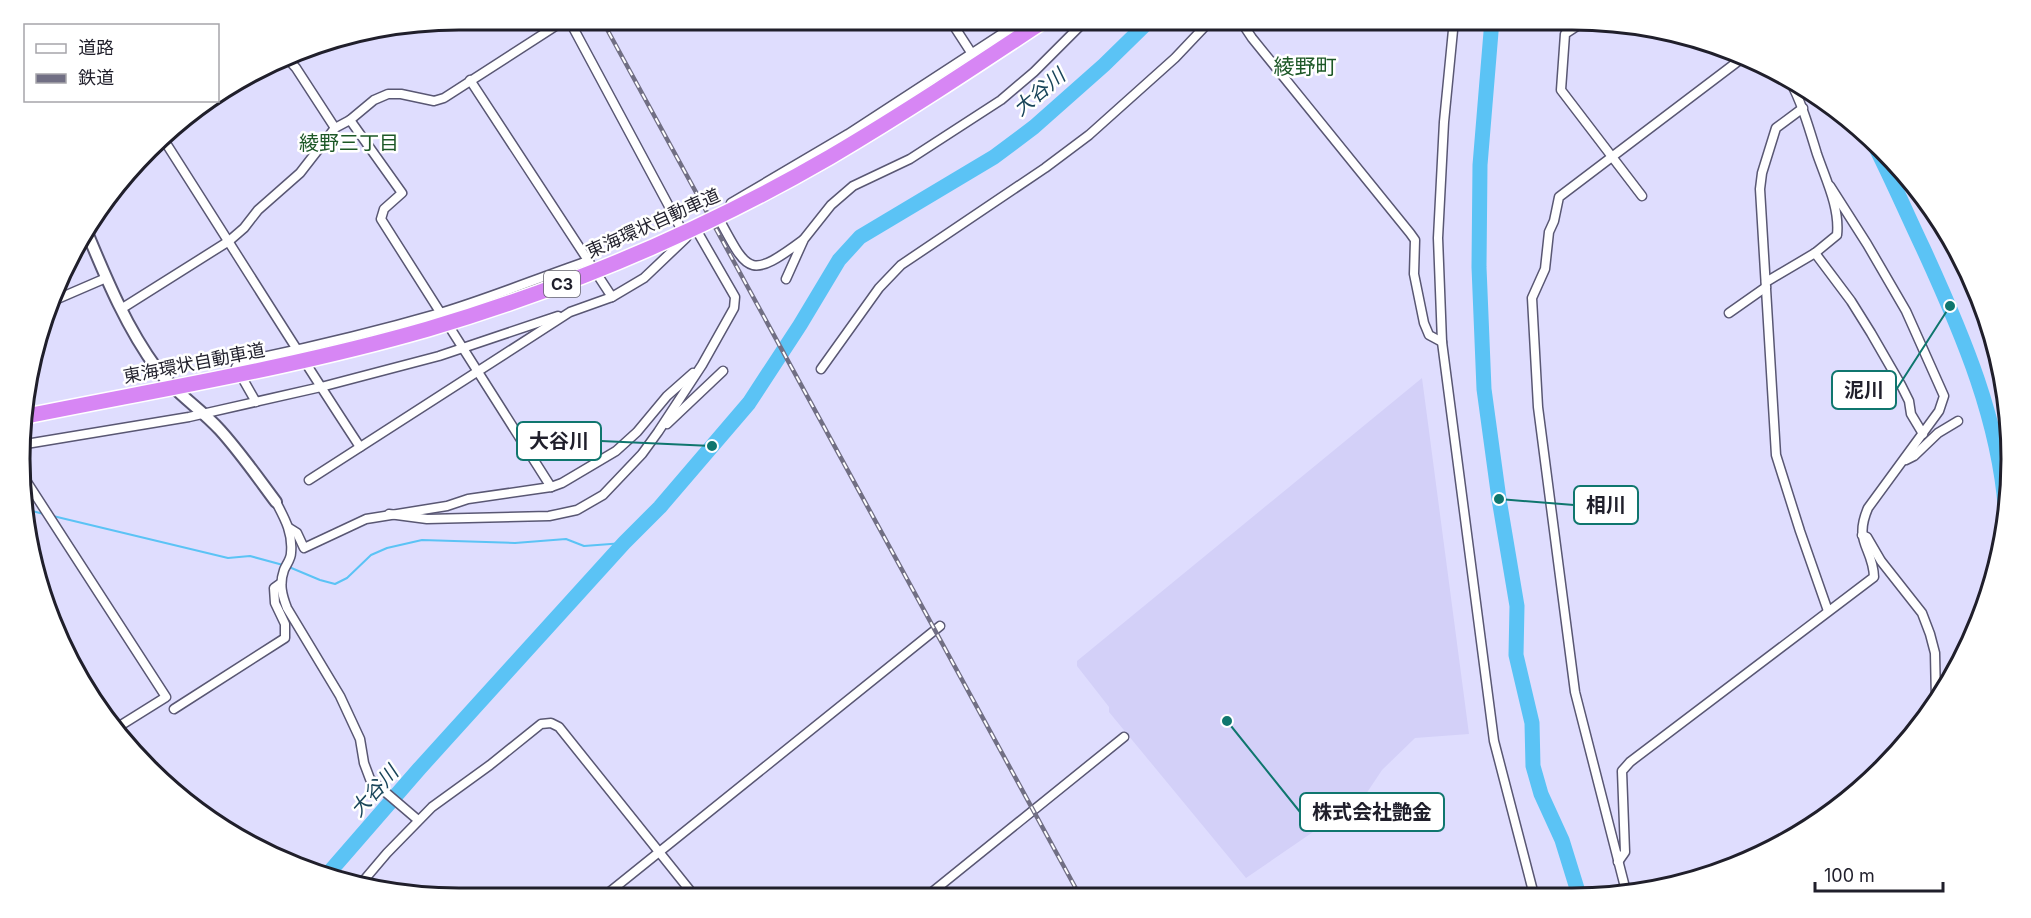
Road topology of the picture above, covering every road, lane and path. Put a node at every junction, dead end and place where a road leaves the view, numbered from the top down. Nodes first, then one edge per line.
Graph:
1 (549, 30) edge
2 (574, 30) edge
3 (956, 30) edge
4 (1008, 30) edge
5 (1030, 30) edge
6 (1076, 30) edge
7 (1202, 30) edge
8 (1247, 30) edge
9 (1453, 30) edge
10 (1571, 30) edge
11 (971, 54) junction
12 (1736, 63) edge
13 (292, 64) edge
14 (981, 70) dead end
15 (470, 80) junction
16 (1796, 93) edge
17 (1803, 108) junction
18 (350, 120) junction
19 (335, 128) junction
20 (167, 145) edge
21 (1611, 156) junction
22 (1830, 186) junction
23 (1642, 196) dead end
24 (718, 217) junction
25 (697, 231) junction
26 (686, 238) junction
27 (90, 239) edge
28 (804, 239) junction
29 (229, 241) junction
30 (1815, 253) junction
31 (588, 261) junction
32 (106, 278) junction
33 (786, 279) dead end
34 (1766, 284) junction
35 (62, 297) edge
36 (612, 297) junction
37 (121, 309) junction
38 (441, 312) junction
39 (570, 312) junction
40 (1729, 313) dead end
41 (1442, 342) junction
42 (464, 348) junction
43 (296, 350) junction
44 (702, 365) junction
45 (821, 369) dead end
46 (723, 370) dead end
47 (479, 371) junction
48 (321, 387) junction
49 (255, 402) junction
50 (203, 413) junction
51 (33, 415) edge
52 (1958, 421) dead end
53 (658, 432) junction
54 (1923, 434) junction
55 (31, 443) edge
56 (360, 447) junction
57 (1900, 464) junction
58 (309, 480) dead end
59 (551, 487) junction
60 (31, 490) edge
61 (276, 502) joint
62 (389, 514) junction
63 (289, 528) junction
64 (1862, 535) junction
65 (281, 583) junction
66 (1828, 611) junction
67 (940, 626) dead end
68 (1936, 687) edge
69 (174, 709) dead end
70 (123, 725) edge
71 (1124, 737) dead end
72 (415, 817) junction
73 (660, 852) junction
74 (1618, 861) junction
75 (366, 878) edge
76 (1624, 884) edge
77 (615, 888) edge
78 (688, 888) edge
79 (937, 888) edge
80 (1532, 888) edge

1 - 15 street
2 - 26 street
3 - 11 street
4 - 11 street
5 - 51 highway, 東海環状自動車道 / C3, bridge
6 - 28 street
7 - 45 street
8 - 41 street
9 - 41 street
10 - 21 street
11 - 14 street
11 - 24 street
12 - 21 street
13 - 19 street
15 - 18 street
15 - 31 street
16 - 17 street
17 - 22 street
17 - 34 street
18 - 19 street
18 - 38 street
19 - 29 street
20 - 29 street
21 - 23 street
21 - 74 street
22 - 30 street
22 - 54 street
24 - 25 street
24 - 28 street
25 - 26 street
25 - 44 street
26 - 36 street
27 - 32 street
28 - 33 street
29 - 37 street
29 - 43 street
30 - 34 street
30 - 54 street
31 - 36 street
31 - 38 street
32 - 35 street
32 - 37 street
34 - 40 street
34 - 66 street
36 - 39 street
37 - 50 street
38 - 42 street
38 - 43 street
39 - 42 street
39 - 47 street
41 - 80 street
42 - 47 street
42 - 48 street
43 - 48 street
43 - 49 street
44 - 53 street
44 - 59 street
46 - 53 street
47 - 56 street
47 - 59 street
48 - 49 street
48 - 56 street
49 - 50 street
50 - 55 street
50 - 61 street
52 - 57 street
53 - 62 street
54 - 57 street
56 - 58 street
57 - 64 street
59 - 62 street
60 - 70 street
61 - 63 street
62 - 63 street
63 - 65 street
64 - 66 street
64 - 68 street
65 - 69 street
65 - 72 street
66 - 74 street
67 - 73 street
71 - 79 street
72 - 73 street
72 - 75 street
73 - 77 street
73 - 78 street
74 - 76 street

